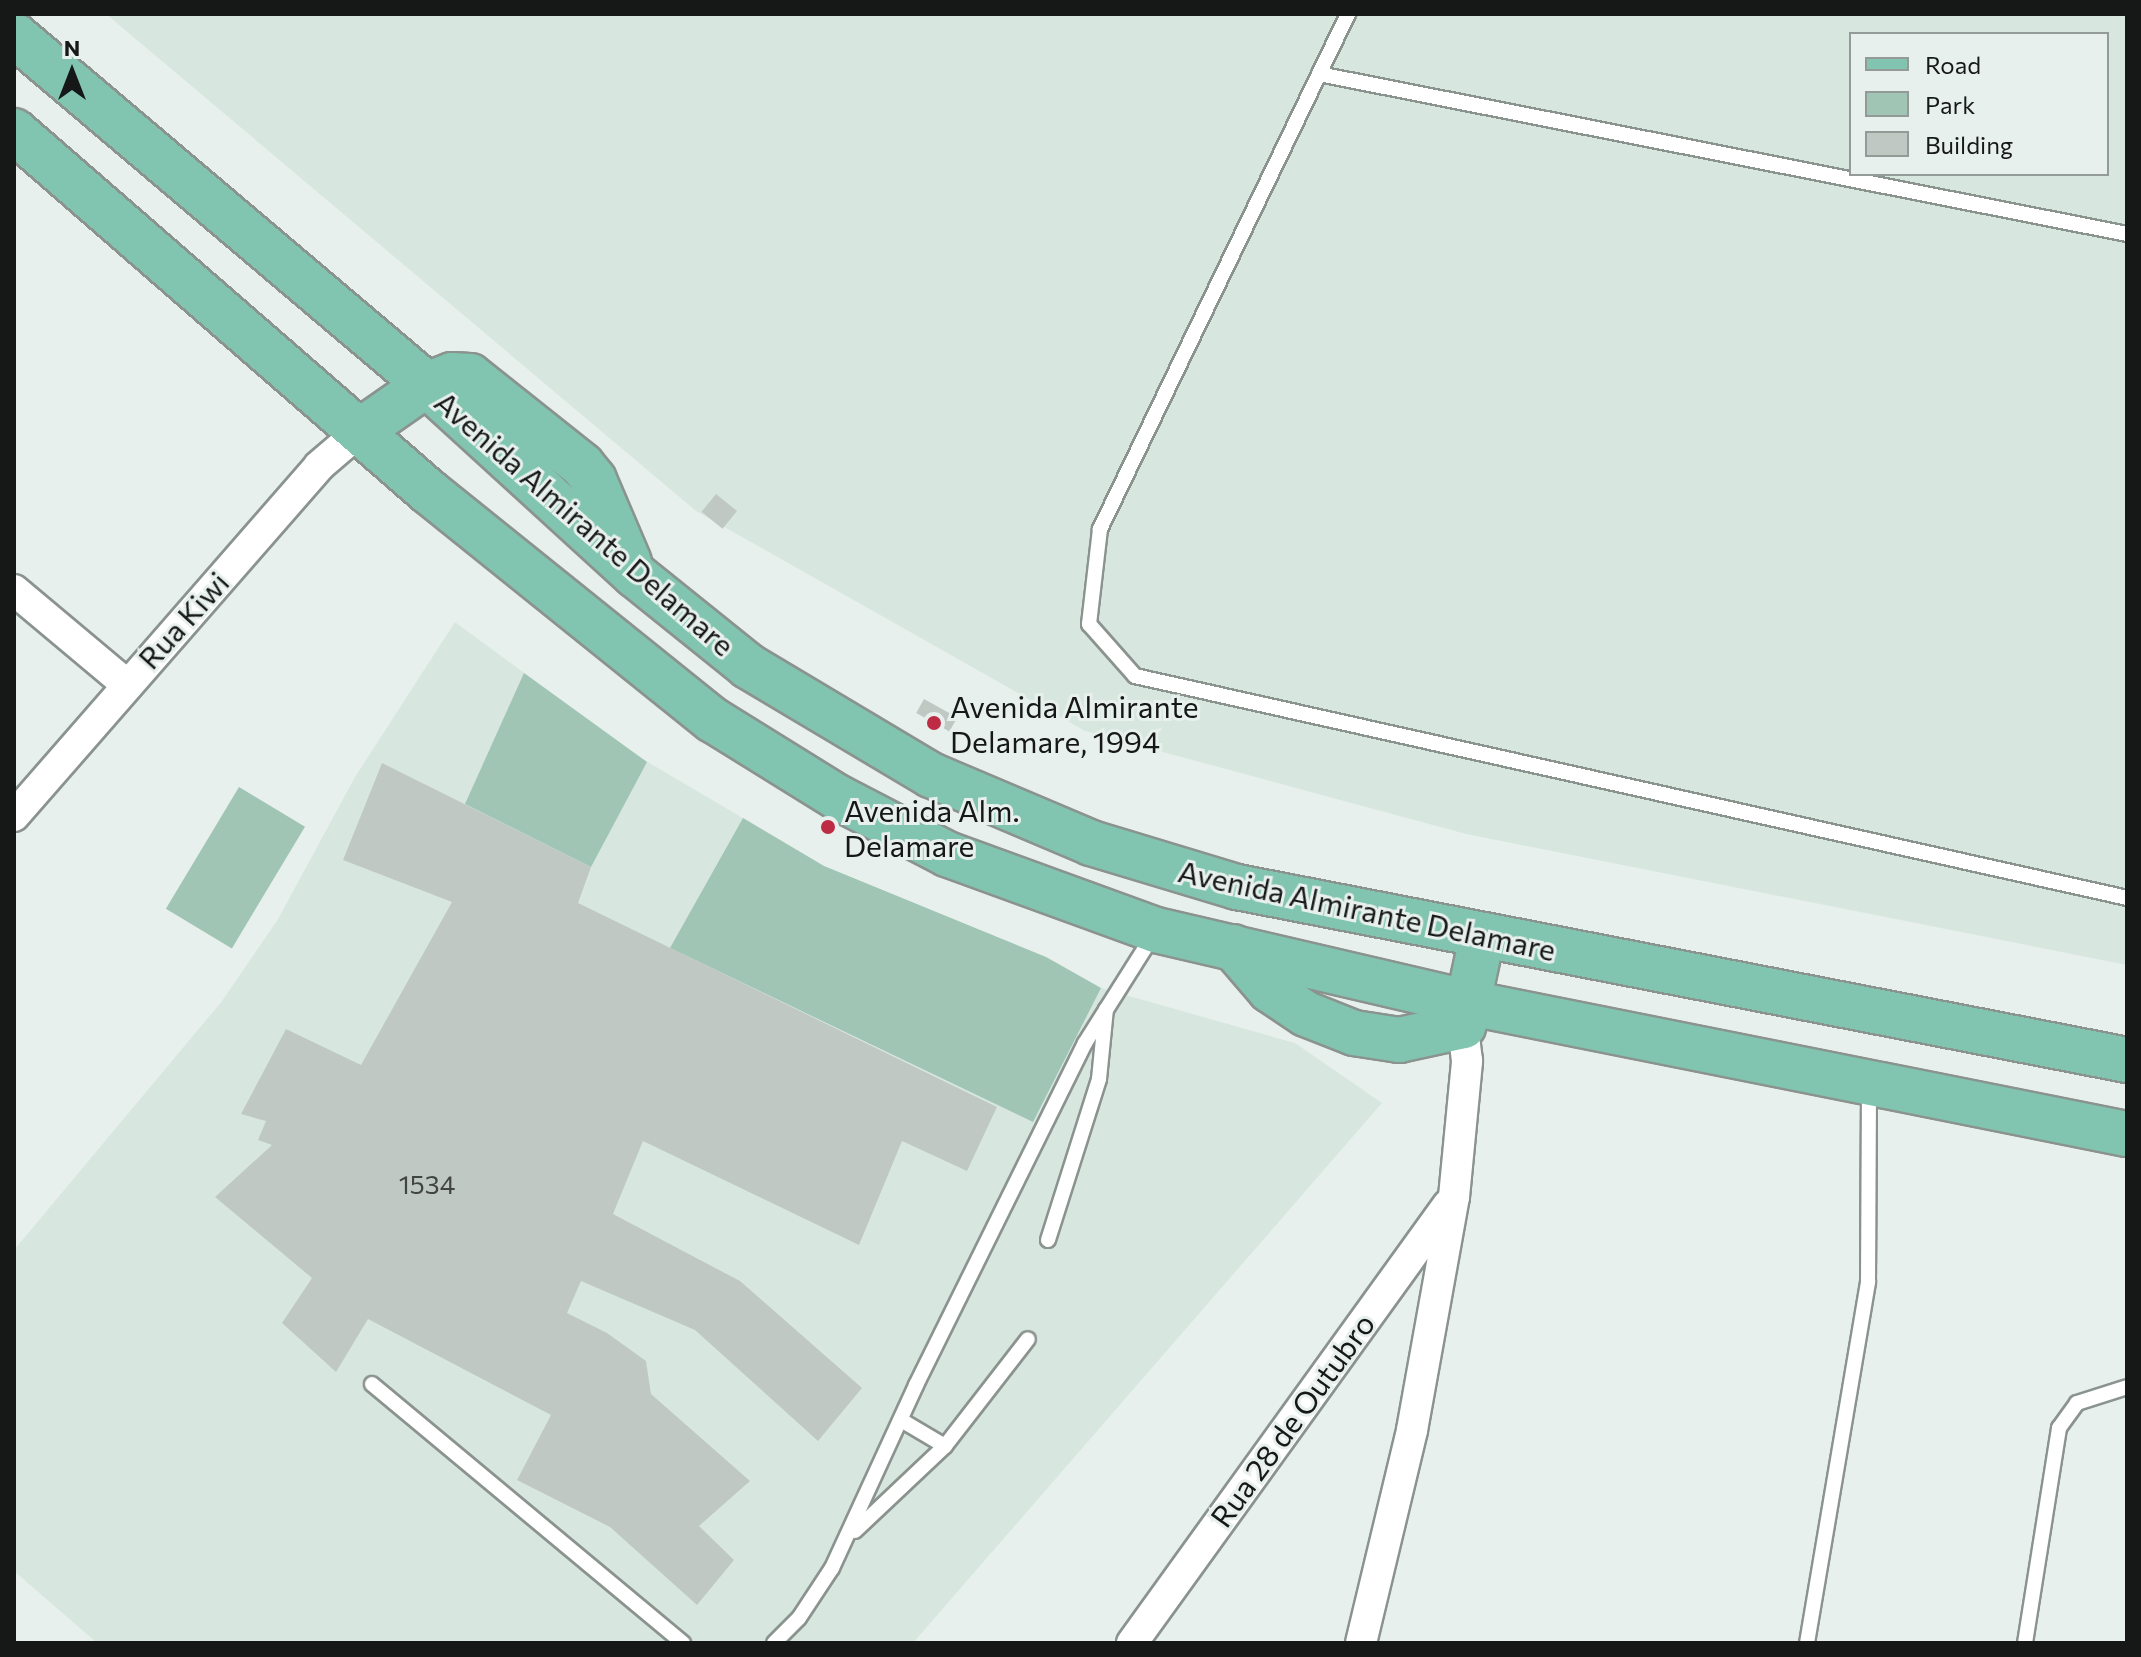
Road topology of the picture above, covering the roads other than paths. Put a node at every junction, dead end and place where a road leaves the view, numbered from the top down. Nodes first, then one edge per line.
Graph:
1 (1348, 14) edge
2 (14, 35) edge
3 (1319, 74) junction
4 (14, 131) edge
5 (2127, 234) edge
6 (427, 385) junction
7 (360, 431) junction
8 (14, 590) edge
9 (126, 684) junction
10 (14, 816) edge
11 (2127, 898) edge
12 (1156, 930) junction
13 (1482, 937) junction
14 (1106, 1009) junction
15 (1466, 1014) junction
16 (2127, 1060) edge
17 (1869, 1083) junction
18 (2127, 1134) edge
19 (1454, 1197) junction
20 (1048, 1240) dead end
21 (1028, 1339) dead end
22 (372, 1384) dead end
23 (2127, 1387) edge
24 (901, 1420) junction
25 (945, 1446) junction
26 (847, 1539) junction
27 (683, 1643) edge
28 (774, 1643) edge
29 (1132, 1643) edge
30 (1361, 1643) edge
31 (1807, 1643) edge
32 (2025, 1643) edge

1 - 3 lane
2 - 6 main road, Avenida Almirante Delamare
3 - 5 lane
3 - 11 lane
4 - 7 main road
6 - 7 main road
6 - 13 main road, Avenida Almirante Delamare
7 - 9 street, Rua Kiwi
7 - 12 main road
8 - 9 street
9 - 10 street, Rua Kiwi
12 - 14 lane
12 - 15 main road
13 - 15 main road
13 - 16 main road, Avenida Almirante Delamare
14 - 20 lane
14 - 24 lane
15 - 17 main road
15 - 19 street
17 - 18 main road
17 - 31 lane
19 - 29 street, Rua 28 de Outubro
19 - 30 street
21 - 25 lane
22 - 27 lane
23 - 32 lane
24 - 25 lane
24 - 26 lane
25 - 26 lane
26 - 28 lane

